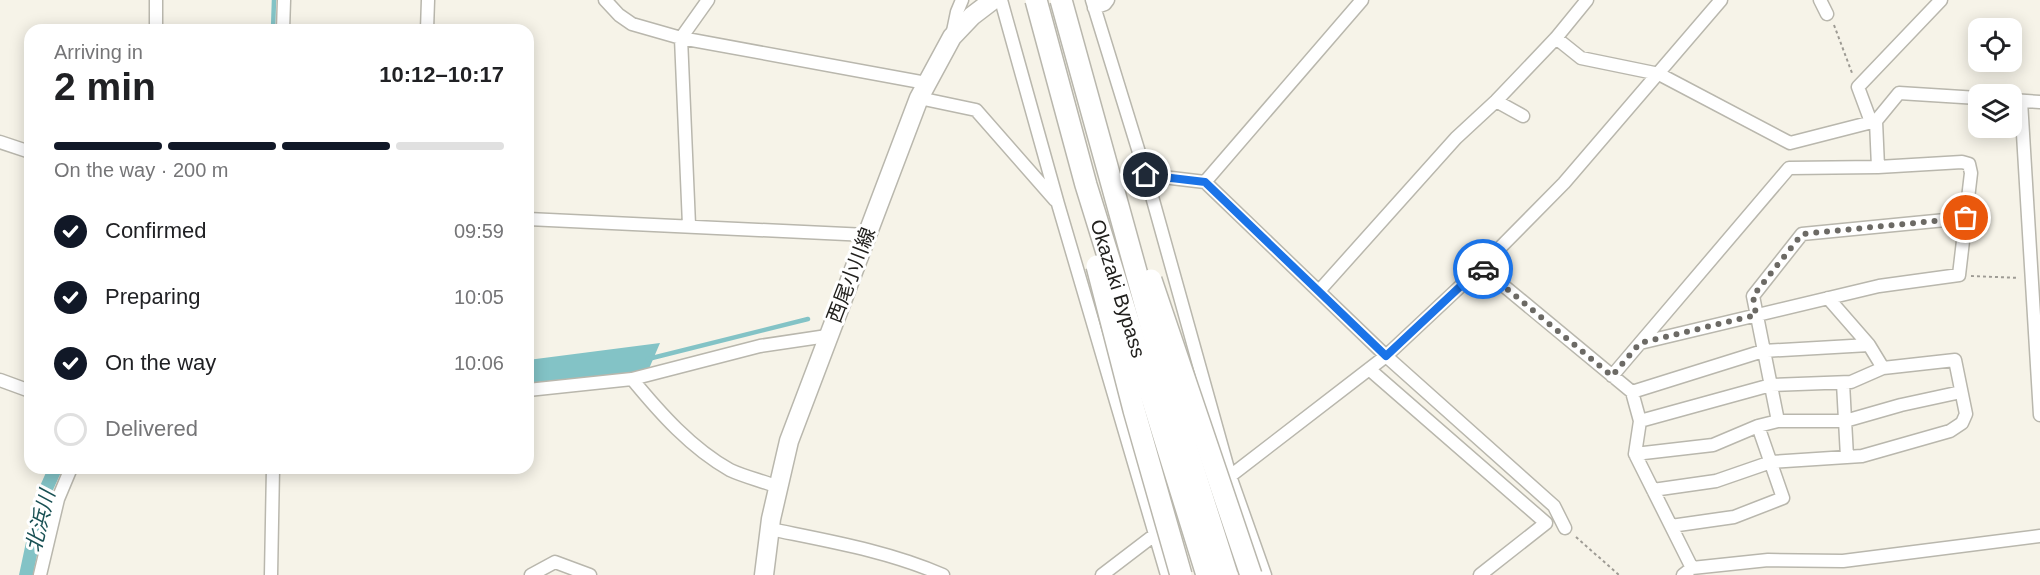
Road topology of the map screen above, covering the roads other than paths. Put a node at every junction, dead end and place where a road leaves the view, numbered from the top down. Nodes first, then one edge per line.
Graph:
1 (156, 0) edge
2 (284, 0) edge
3 (428, 0) edge
4 (605, 0) edge
5 (708, 0) edge
6 (962, 0) edge
7 (993, 0) edge
8 (1001, 0) edge
9 (1036, 0) edge
10 (1061, 0) edge
11 (1108, 0) edge
12 (1362, 0) edge
13 (1587, 0) edge
14 (1720, 0) edge
15 (1820, 0) edge
16 (1941, 0) edge
17 (1093, 4) edge
18 (1827, 14) road end
19 (156, 24) edge
20 (284, 24) edge
21 (427, 24) edge
22 (952, 37) junction
23 (681, 38) junction
24 (1556, 38) junction
25 (1659, 74) junction
26 (923, 91) junction
27 (1968, 97) edge
28 (1496, 101) junction
29 (2022, 101) edge
30 (2040, 102) edge
31 (1523, 116) dead end
32 (1874, 122) junction
33 (2019, 138) edge
34 (0, 142) edge
35 (24, 150) edge
36 (1878, 167) junction
37 (1146, 175) junction
38 (1205, 182) junction
39 (1086, 185) junction
40 (1058, 204) junction
41 (1966, 218) junction
42 (534, 219) edge
43 (689, 225) junction
44 (1124, 231) junction
45 (867, 235) junction
46 (1481, 267) junction
47 (1319, 291) junction
48 (1828, 298) junction
49 (1756, 315) junction
50 (827, 336) junction
51 (1640, 343) junction
52 (1869, 345) junction
53 (2038, 346) edge
54 (1763, 351) junction
55 (1386, 356) junction
56 (1883, 368) junction
57 (1369, 369) junction
58 (1612, 376) junction
59 (632, 379) junction
60 (0, 380) edge
61 (1843, 383) junction
62 (1770, 385) junction
63 (24, 389) edge
64 (534, 389) edge
65 (1632, 392) junction
66 (1961, 392) junction
67 (2040, 415) edge
68 (1640, 421) junction
69 (1778, 421) junction
70 (1845, 421) junction
71 (1758, 426) junction
72 (1635, 454) junction
73 (1847, 457) junction
74 (1770, 462) junction
75 (68, 474) edge
76 (273, 474) edge
77 (1230, 476) junction
78 (778, 487) junction
79 (1653, 490) junction
80 (1671, 526) junction
81 (1564, 528) dead end
82 (770, 529) junction
83 (1155, 536) junction
84 (2040, 536) edge
85 (1687, 571) edge
86 (573, 572) edge
87 (40, 575) edge
88 (272, 575) edge
89 (531, 575) edge
90 (590, 575) edge
91 (764, 575) edge
92 (943, 575) edge
93 (1102, 575) edge
94 (1167, 575) edge
95 (1181, 575) edge
96 (1207, 575) edge
97 (1227, 575) edge
98 (1251, 575) edge
99 (1265, 575) edge
100 (1480, 575) edge

1 - 19 street
2 - 20 street
3 - 21 street
4 - 23 street
5 - 23 street
6 - 22 street
7 - 22 main road, 西尾小川線
8 - 40 street
9 - 39 highway, Okazaki Bypass, bridge
10 - 44 highway, Okazaki Bypass, bridge
11 - 17 street
12 - 38 street
13 - 24 street
14 - 25 street
15 - 18 street
16 - 32 street
17 - 37 street
22 - 26 main road, 西尾小川線
23 - 26 street
23 - 43 street
24 - 25 street
24 - 28 street
25 - 32 street
25 - 46 street
26 - 40 street
26 - 45 main road, 西尾小川線
27 - 32 street
28 - 31 street
28 - 47 street
29 - 30 street
32 - 36 street
33 - 53 street
34 - 35 street
36 - 41 street
36 - 51 street
37 - 38 street
37 - 77 street
38 - 47 street
39 - 95 highway, bridge
39 - 96 highway, Okazaki Bypass, bridge
40 - 83 street
41 - 48 street
41 - 49 street
42 - 43 street
43 - 45 street
44 - 97 highway, Okazaki Bypass, bridge
44 - 98 highway, bridge
45 - 50 main road, 西尾小川線
46 - 55 street
46 - 58 street
47 - 55 street
48 - 49 street
48 - 52 street
49 - 51 street
49 - 54 street
50 - 59 street
50 - 78 main road, 西尾小川線
51 - 58 street
52 - 54 street
52 - 56 street
53 - 67 street
54 - 62 street
54 - 65 street
55 - 57 street
55 - 81 street
56 - 61 street
56 - 66 street
57 - 77 street
57 - 100 street
58 - 65 street
59 - 64 street
59 - 78 street
60 - 63 street
61 - 62 street
61 - 70 street
62 - 68 street
62 - 69 street
65 - 68 street
66 - 70 street
66 - 73 street
68 - 72 street
69 - 70 street
69 - 71 street
70 - 73 street
71 - 72 street
71 - 74 street
72 - 79 street
73 - 74 street
74 - 79 street
74 - 80 street
75 - 87 street
76 - 88 street
77 - 83 street
77 - 99 street
78 - 82 main road, 西尾小川線
79 - 80 street
80 - 85 street
82 - 91 main road, 西尾小川線
82 - 92 street
83 - 93 street
83 - 94 street
84 - 85 street
86 - 89 street
86 - 90 street

